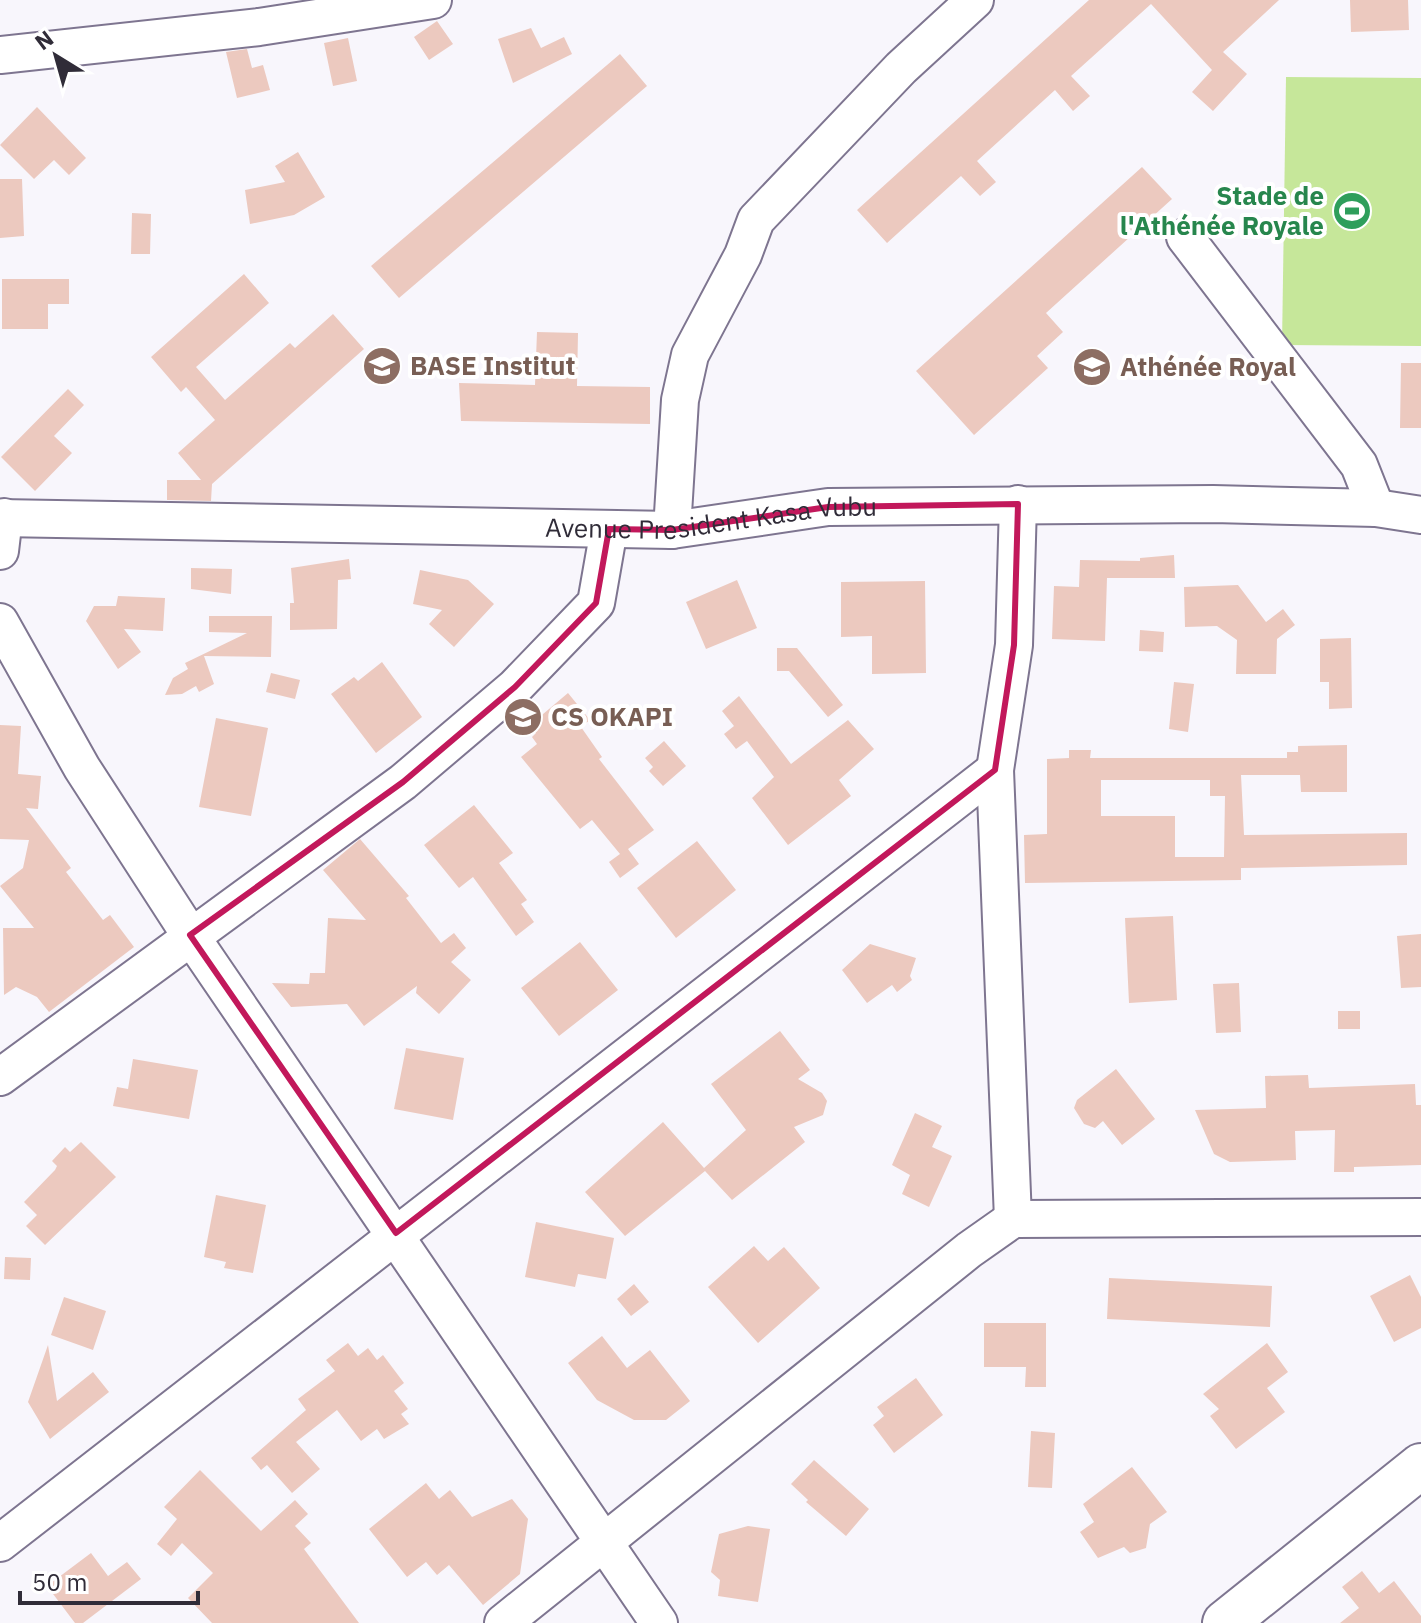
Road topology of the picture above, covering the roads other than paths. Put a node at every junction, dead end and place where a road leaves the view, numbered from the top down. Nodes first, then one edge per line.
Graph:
1 (433, 0) edge
2 (975, 0) edge
3 (0, 55) edge
4 (1185, 237) dead end
5 (1018, 504) junction
6 (1376, 508) junction
7 (1421, 515) edge
8 (1, 529) edge
9 (609, 529) junction
10 (672, 530) junction
11 (0, 622) edge
12 (995, 770) junction
13 (190, 935) junction
14 (3, 1071) edge
15 (1421, 1217) edge
16 (1013, 1219) junction
17 (396, 1233) junction
18 (1421, 1466) edge
19 (14, 1514) edge
20 (0, 1543) edge
21 (606, 1543) junction
22 (503, 1623) edge
23 (659, 1623) edge
24 (1225, 1623) edge

1 - 3 street
2 - 10 street
4 - 6 street
5 - 6 street, Avenue President Kasa Vubu
5 - 10 street, Avenue President Kasa Vubu
5 - 12 street
6 - 7 street, Avenue President Kasa Vubu
8 - 9 street, Avenue President Kasa Vubu
9 - 10 street, Avenue President Kasa Vubu
9 - 13 street
11 - 13 street
12 - 16 street
12 - 17 street
13 - 14 street
13 - 17 street
15 - 16 street
16 - 21 street
17 - 19 street
17 - 21 street
18 - 24 main road
19 - 20 street
21 - 22 street
21 - 23 street

